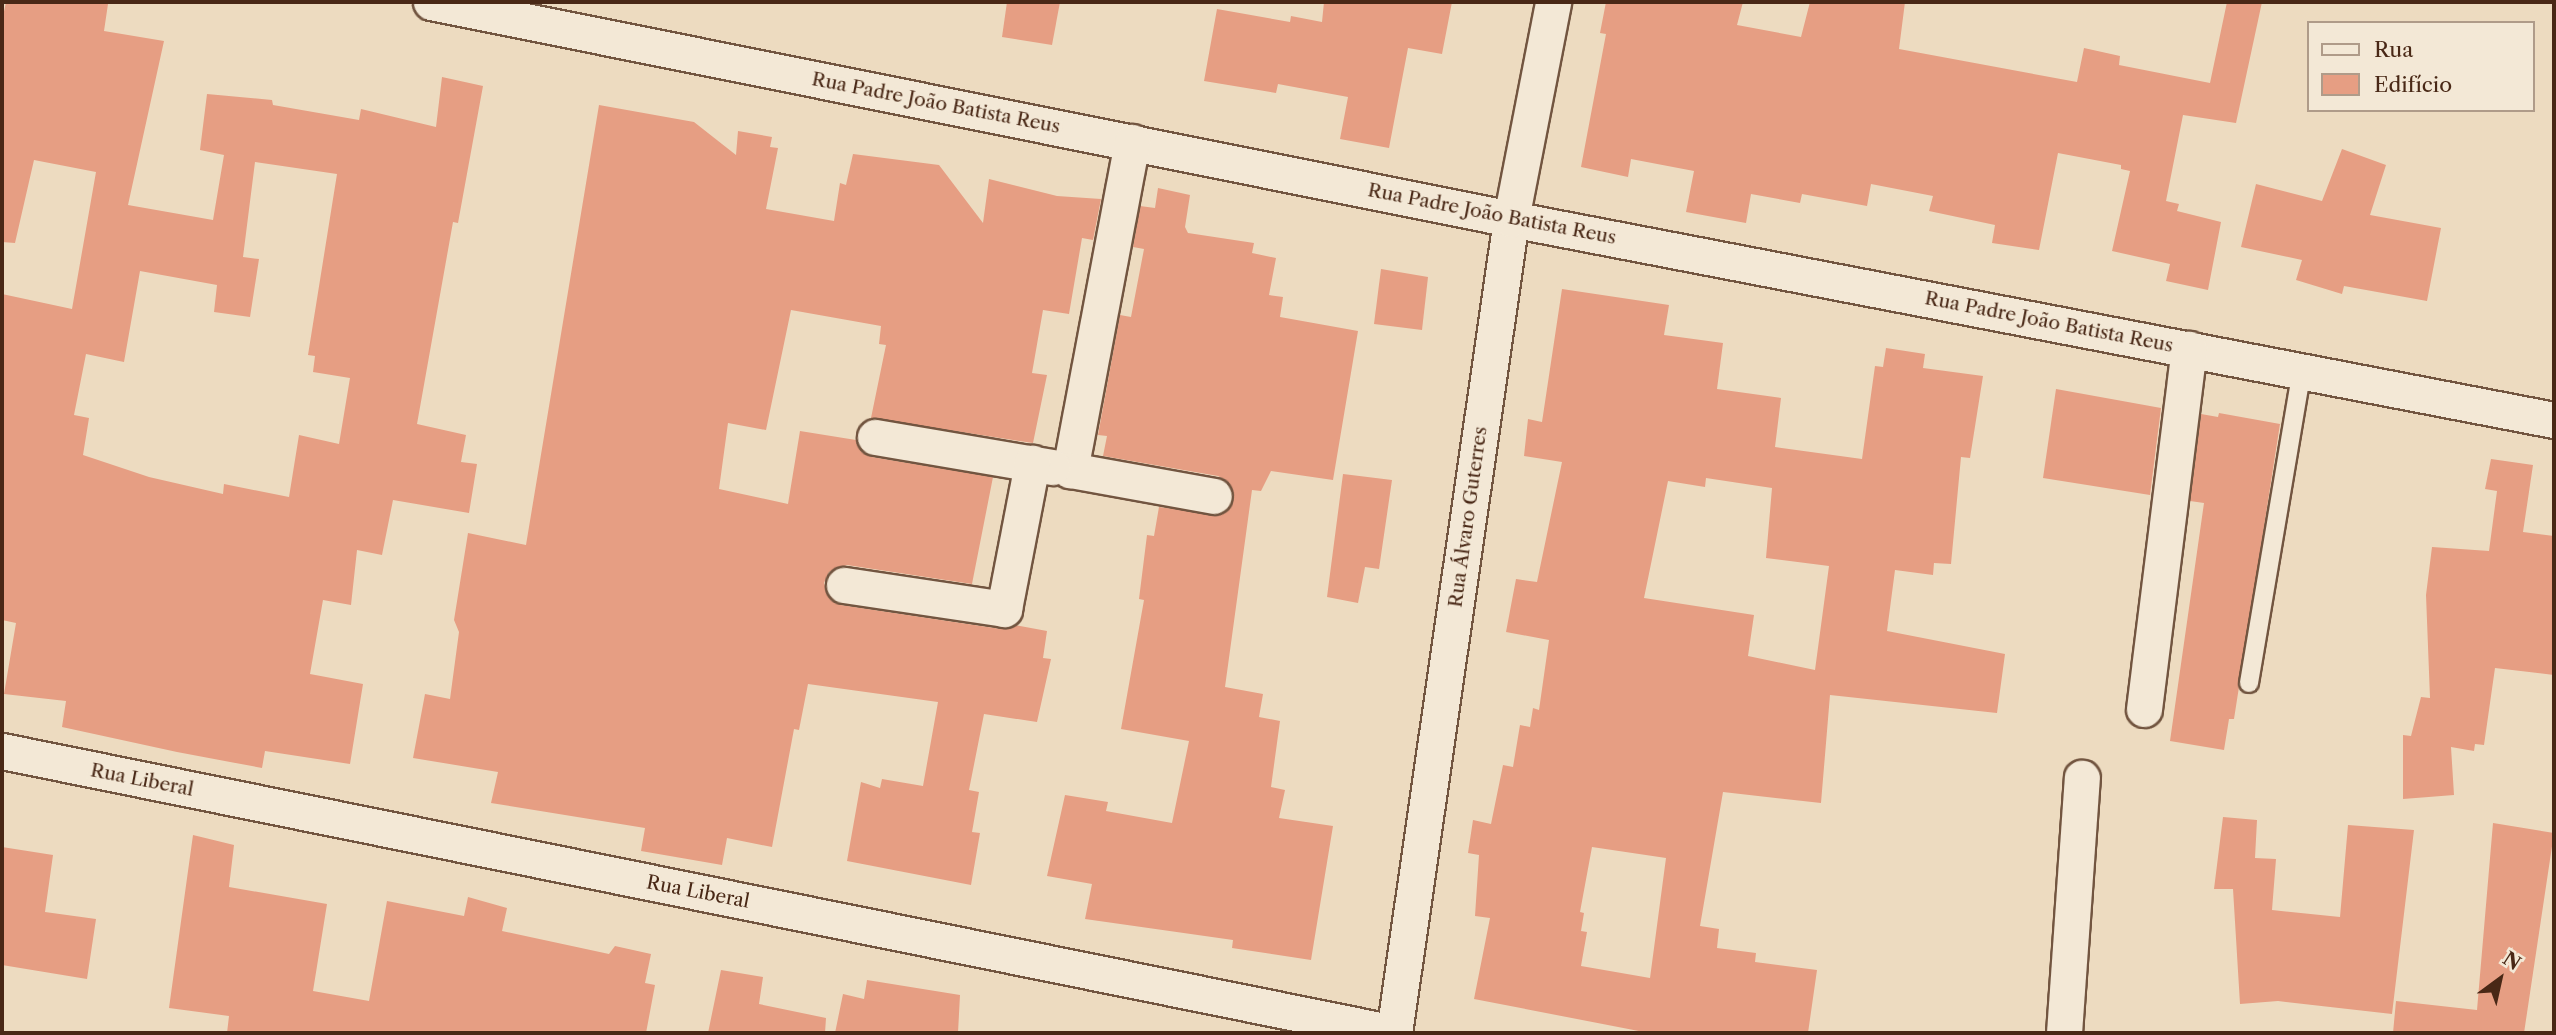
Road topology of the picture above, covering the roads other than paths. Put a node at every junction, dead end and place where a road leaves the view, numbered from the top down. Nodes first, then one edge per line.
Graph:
1 (431, 2) edge
2 (1553, 2) edge
3 (1132, 142) junction
4 (1511, 219) junction
5 (2189, 349) junction
6 (2302, 371) junction
7 (2554, 419) edge
8 (875, 437) dead end
9 (1031, 463) junction
10 (1070, 470) junction
11 (1214, 496) dead end
12 (844, 585) dead end
13 (2249, 683) dead end
14 (2144, 709) dead end
15 (2, 751) edge
16 (2081, 778) dead end
17 (1394, 1033) edge
18 (2064, 1033) edge

1 - 3 street, Rua Padre João Batista Reus
2 - 4 street, Rua Álvaro Guterres
3 - 4 street, Rua Padre João Batista Reus
3 - 10 street
4 - 5 street, Rua Padre João Batista Reus
4 - 17 street, Rua Álvaro Guterres
5 - 6 street, Rua Padre João Batista Reus
5 - 14 street
6 - 7 street, Rua Padre João Batista Reus
6 - 13 lane
8 - 9 street
9 - 10 street
9 - 12 street
10 - 11 street
15 - 17 street, Rua Liberal
16 - 18 street

